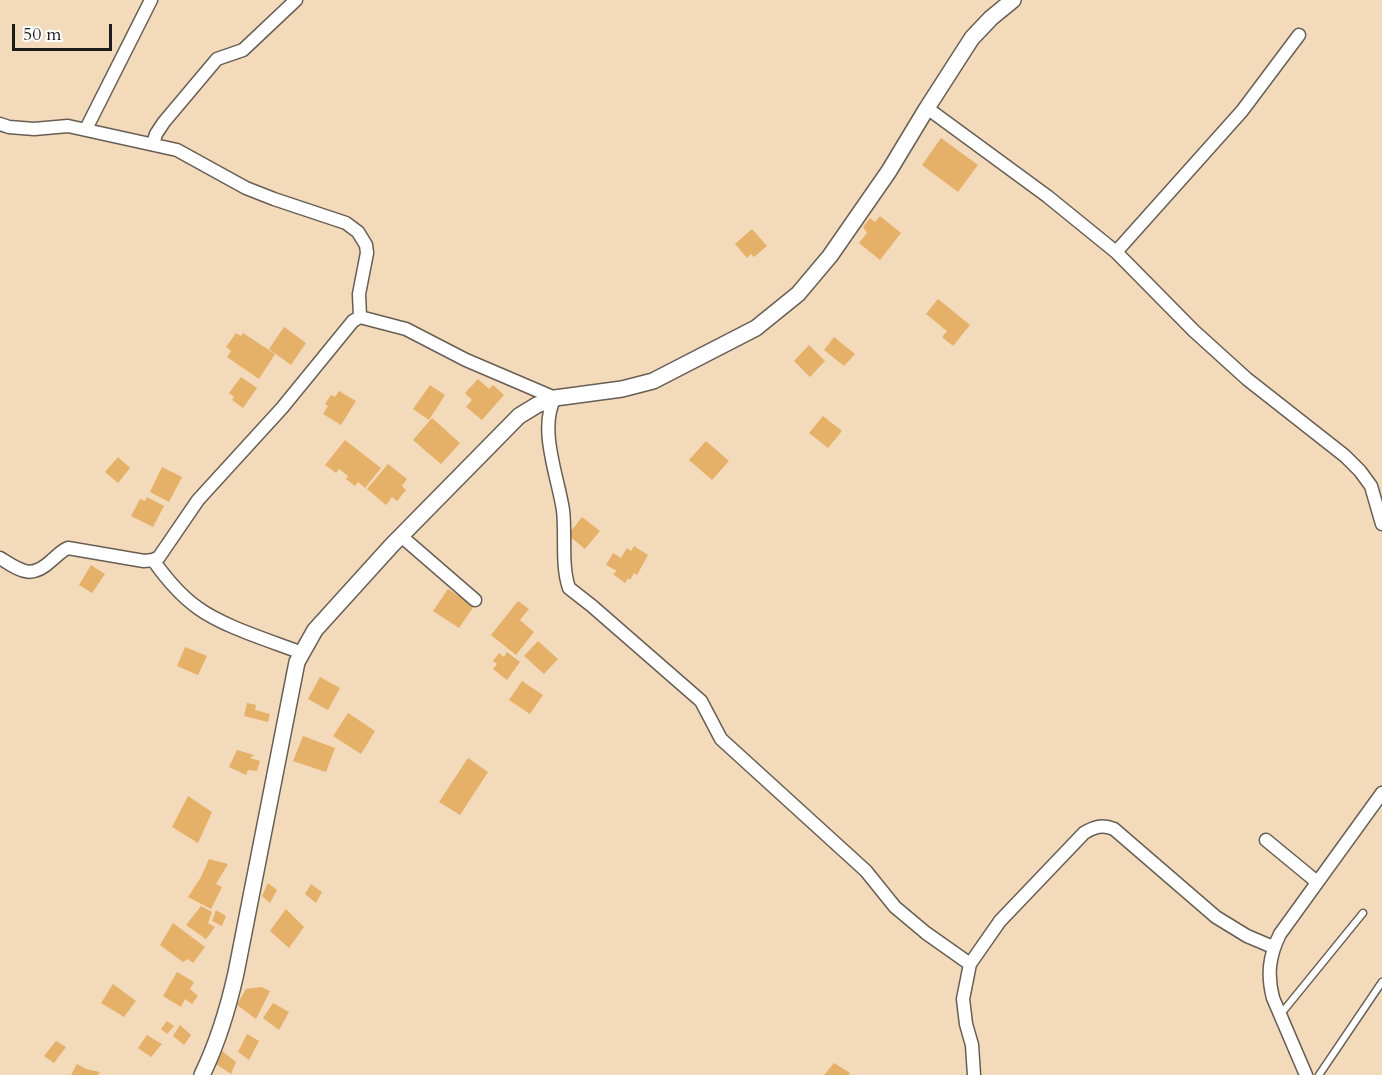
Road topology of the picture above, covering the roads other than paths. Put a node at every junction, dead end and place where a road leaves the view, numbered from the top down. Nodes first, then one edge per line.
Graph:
1 (151, 0) edge
2 (296, 0) edge
3 (1013, 0) edge
4 (1299, 35) dead end
5 (927, 108) junction
6 (0, 124) edge
7 (86, 129) junction
8 (153, 144) junction
9 (1116, 252) junction
10 (360, 317) junction
11 (555, 398) junction
12 (1382, 524) edge
13 (401, 536) junction
14 (0, 558) edge
15 (153, 560) junction
16 (475, 600) dead end
17 (302, 653) junction
18 (1382, 793) edge
19 (1266, 840) dead end
20 (1317, 882) junction
21 (1363, 913) dead end
22 (1274, 947) junction
23 (970, 964) junction
24 (1382, 982) edge
25 (1279, 1015) junction
26 (202, 1075) edge
27 (974, 1075) edge
28 (1306, 1075) edge
29 (1319, 1075) edge

1 - 7 street
2 - 8 street
3 - 5 street
4 - 9 street
5 - 9 street
5 - 11 street
6 - 7 street
7 - 8 street
8 - 10 street
9 - 12 street
10 - 11 street
10 - 15 street
11 - 13 street
11 - 23 street
13 - 16 street
13 - 17 street
14 - 15 street
15 - 17 street
17 - 26 street
18 - 20 street
19 - 20 street
20 - 22 street
21 - 25 lane
22 - 23 street
22 - 25 street
23 - 27 street
24 - 29 lane
25 - 28 street

